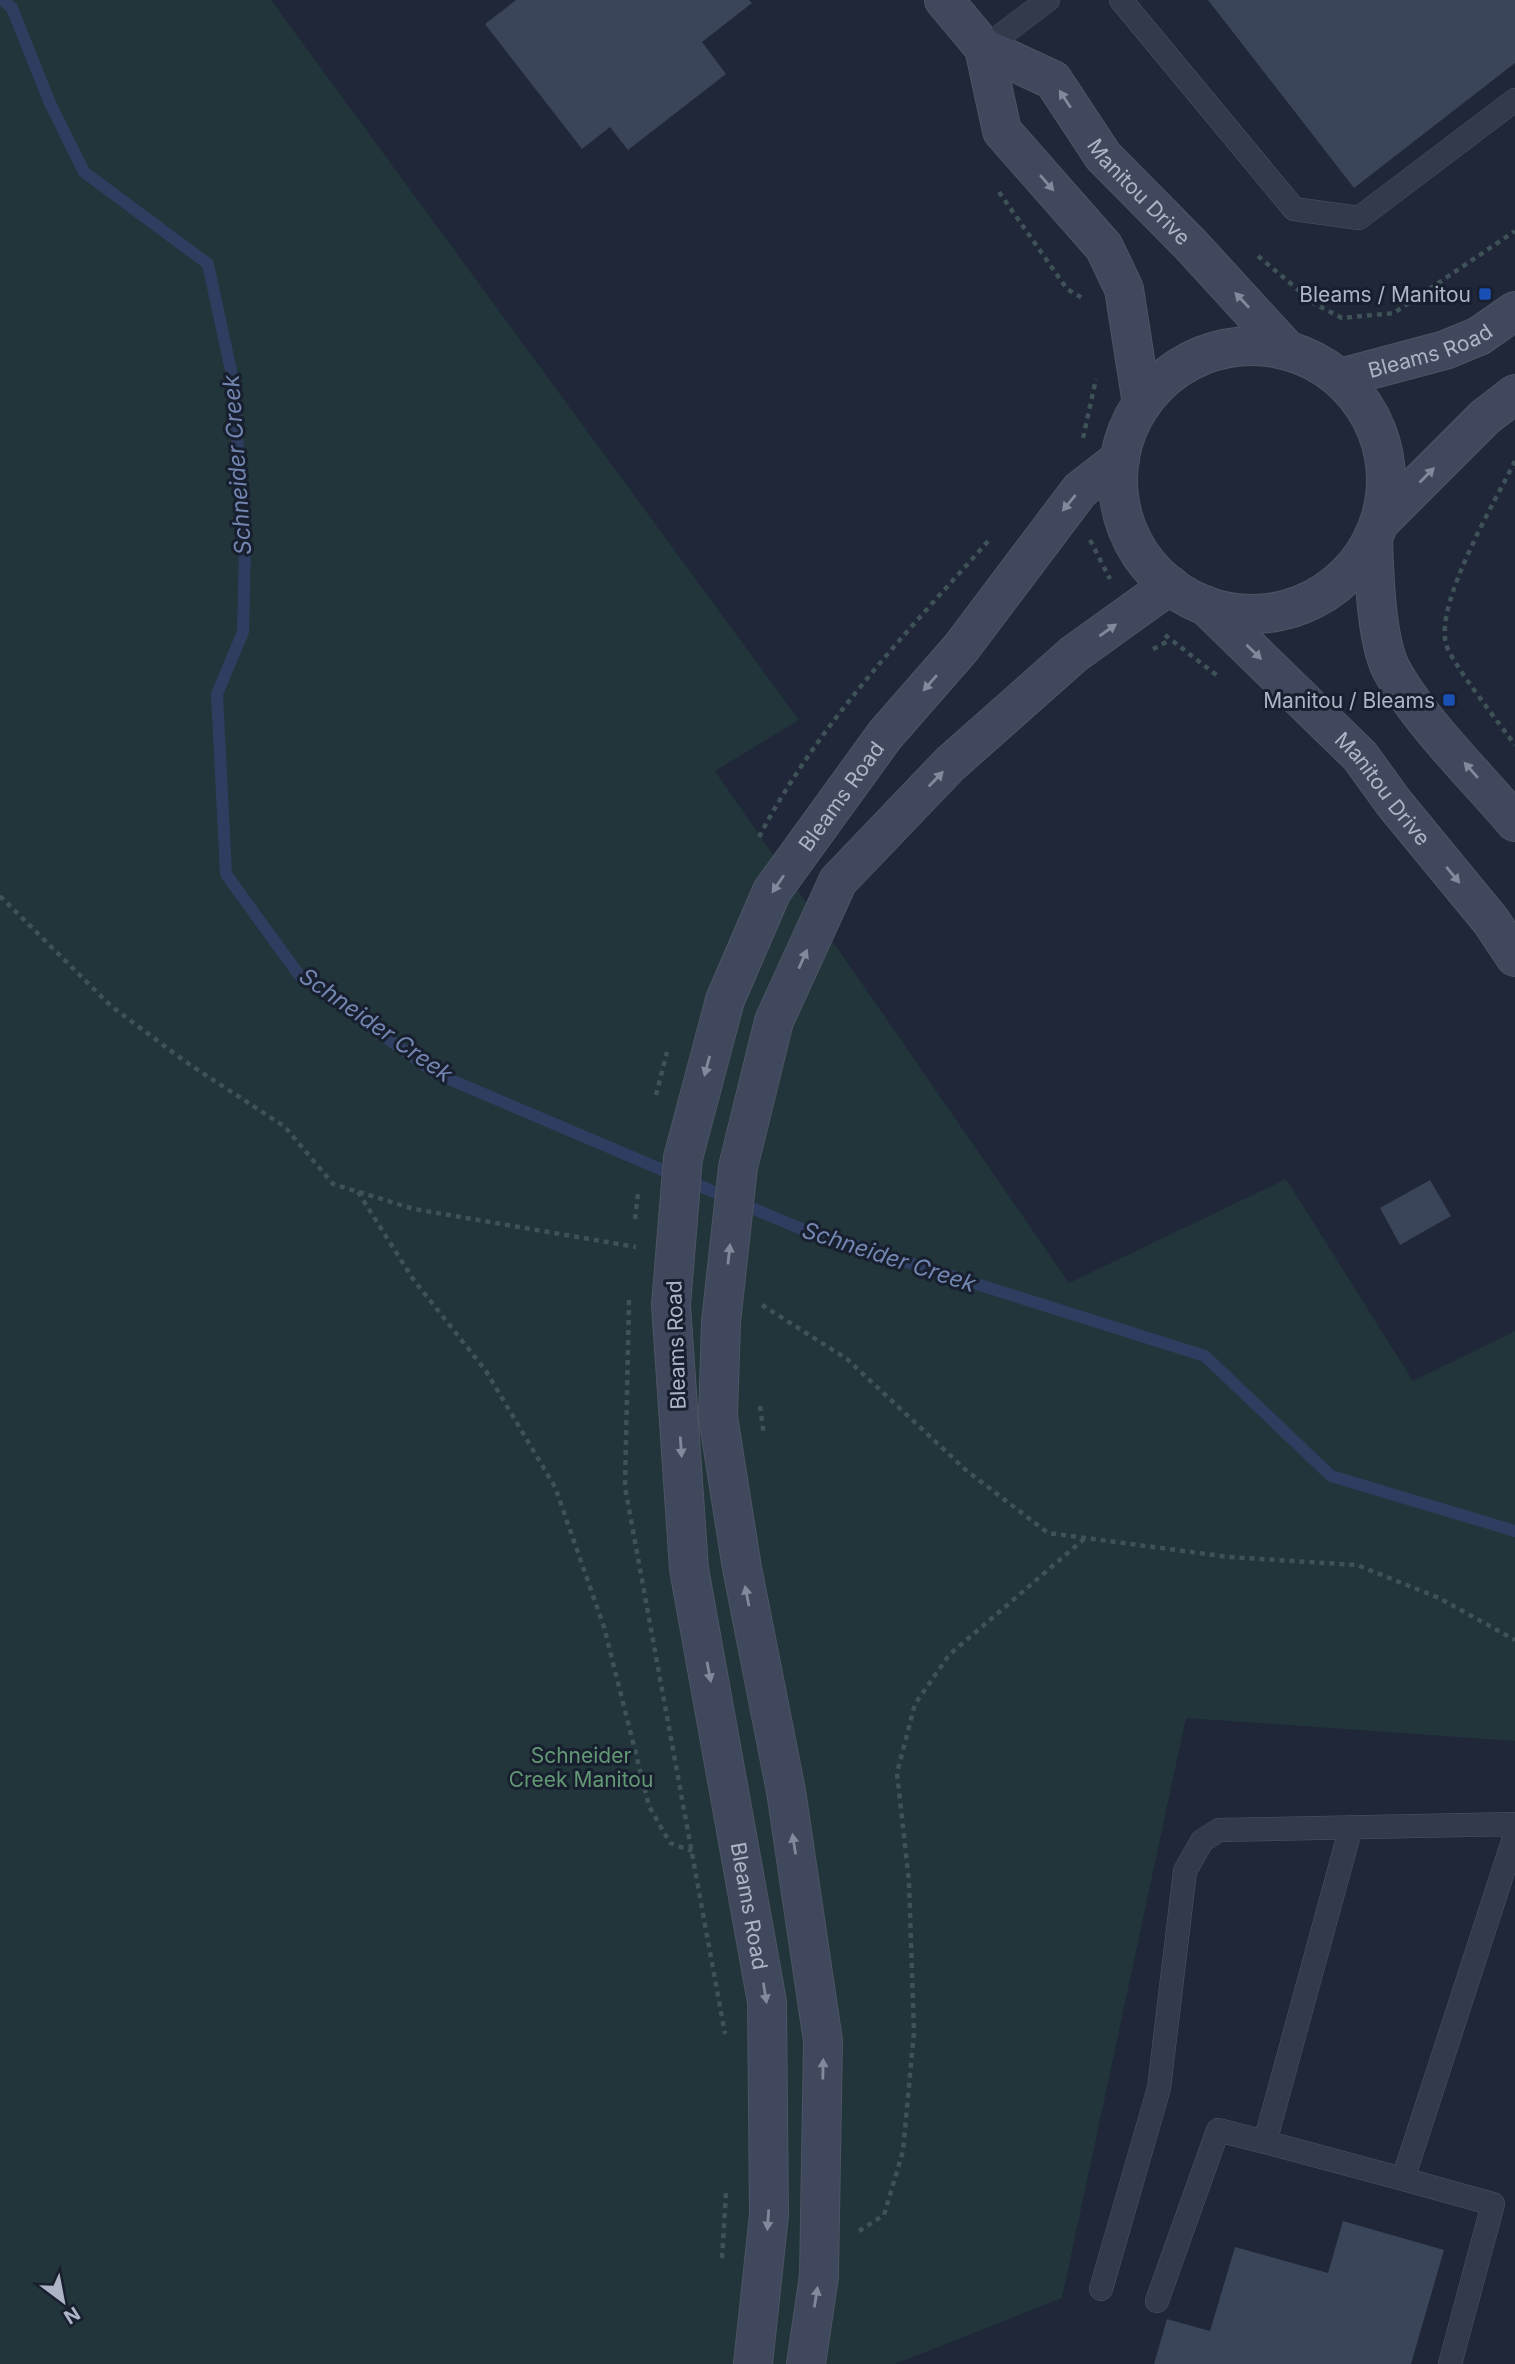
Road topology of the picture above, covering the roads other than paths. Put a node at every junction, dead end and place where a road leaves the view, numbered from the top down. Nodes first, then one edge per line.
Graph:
1 (944, 0) edge
2 (1048, 0) edge
3 (1121, 0) edge
4 (984, 48) junction
5 (1515, 100) edge
6 (1515, 311) edge
7 (1288, 351) junction
8 (1340, 378) junction
9 (1515, 394) edge
10 (1142, 404) junction
11 (1120, 459) junction
12 (1376, 530) junction
13 (1170, 585) junction
14 (1205, 605) junction
15 (1515, 822) edge
16 (1515, 957) edge
17 (1515, 1824) edge
18 (1351, 1827) junction
19 (1515, 1835) edge
20 (1265, 2142) junction
21 (1403, 2179) junction
22 (1101, 2289) dead end
23 (1157, 2301) dead end
24 (753, 2364) edge
25 (806, 2364) edge
26 (1450, 2364) edge

1 - 4 main road, Manitou Drive
2 - 4 lane
3 - 5 lane
7 -> 4 main road, Manitou Drive
4 -> 10 main road, Manitou Drive
6 - 8 main road, Bleams Road
7 - 8 main road
7 - 10 main road
8 - 12 main road
12 -> 9 main road
10 - 11 main road
11 - 13 main road
11 -> 24 main road, Bleams Road, bridge
12 - 14 main road
15 -> 12 main road
13 - 14 main road
25 -> 13 main road, Bleams Road, bridge
14 -> 16 main road, Manitou Drive
17 - 18 lane
18 - 20 lane
18 - 22 lane
19 - 21 lane
20 - 21 lane
20 - 23 lane
21 - 26 lane

